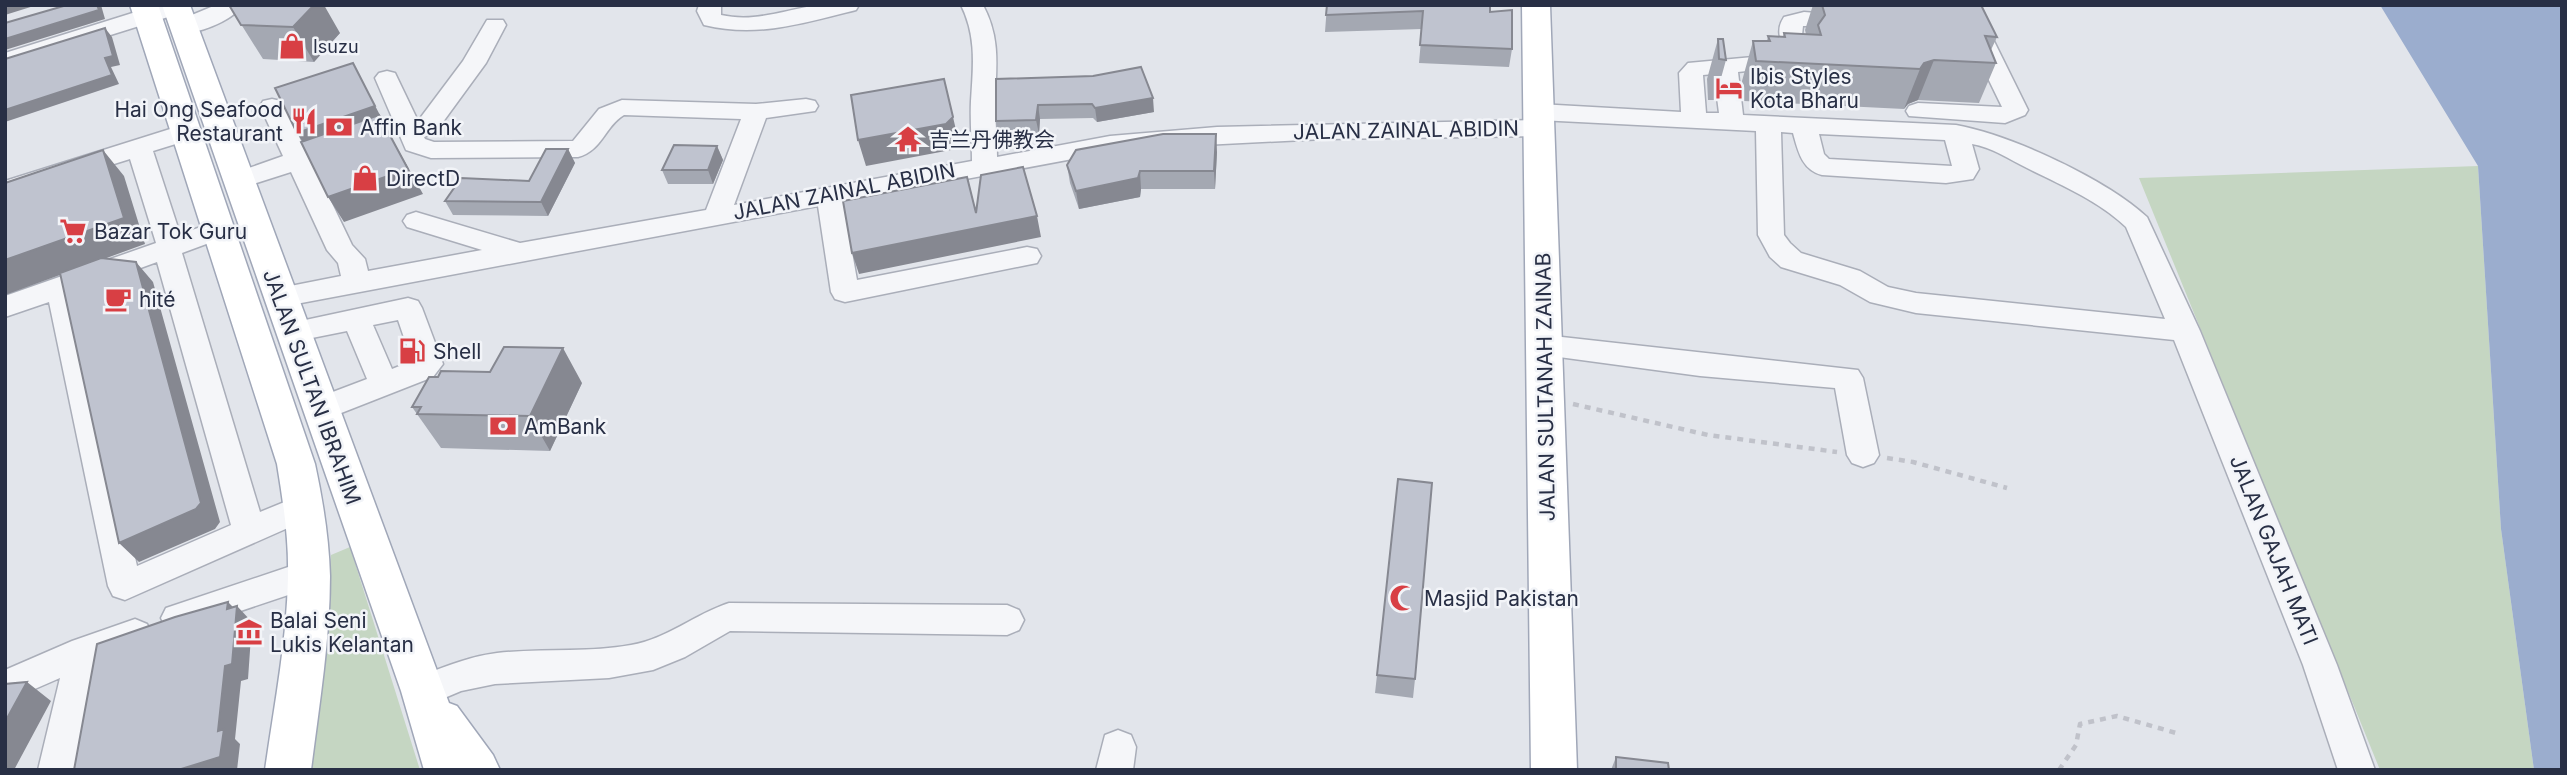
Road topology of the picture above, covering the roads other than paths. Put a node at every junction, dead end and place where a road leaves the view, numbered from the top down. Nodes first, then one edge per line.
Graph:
1 (232, 5) edge
2 (710, 5) edge
3 (848, 5) edge
4 (972, 5) edge
5 (1536, 5) edge
6 (165, 12) edge
7 (1871, 23) edge
8 (495, 25) dead end
9 (1951, 27) edge
10 (5, 61) edge
11 (1725, 65) junction
12 (387, 78) dead end
13 (272, 106) dead end
14 (806, 106) dead end
15 (756, 112) junction
16 (1731, 113) junction
17 (1539, 120) junction
18 (1694, 120) junction
19 (1768, 124) junction
20 (408, 128) junction
21 (186, 132) junction
22 (382, 132) edge
23 (1807, 136) junction
24 (1959, 144) junction
25 (139, 147) junction
26 (333, 149) edge
27 (297, 161) junction
28 (985, 165) junction
29 (238, 181) junction
30 (5, 190) edge
31 (829, 194) junction
32 (716, 215) junction
33 (416, 221) dead end
34 (219, 230) junction
35 (169, 248) junction
36 (518, 253) junction
37 (1027, 256) dead end
38 (357, 283) junction
39 (60, 287) junction
40 (280, 297) junction
41 (5, 307) edge
42 (356, 318) junction
43 (2186, 331) junction
44 (292, 332) junction
45 (1544, 345) junction
46 (384, 385) junction
47 (320, 409) junction
48 (1863, 455) road end
49 (304, 507) junction
50 (249, 531) junction
51 (309, 574) junction
52 (1007, 620) dead end
53 (84, 652) junction
54 (5, 686) edge
55 (424, 696) junction
56 (56, 770) edge
57 (288, 770) edge
58 (447, 770) edge
59 (477, 770) edge
60 (1554, 770) edge
61 (2357, 770) edge

1 - 6 street
2 - 3 street
4 - 28 street
5 - 17 main road, JALAN SULTANAH ZAINAB
6 - 10 street
6 - 21 main road, JALAN SULTAN IBRAHIM
6 - 29 main road, JALAN SULTAN IBRAHIM
7 - 11 street
8 - 20 street
9 - 16 street
11 - 16 street
11 - 18 street
12 - 20 street
13 - 27 street
14 - 15 street
15 - 20 street
15 - 32 street
16 - 18 street, JALAN ZAINAL ABIDIN
16 - 19 street, JALAN GAJAH MATI
17 - 18 street, JALAN ZAINAL ABIDIN
17 - 28 street, JALAN ZAINAL ABIDIN
17 - 45 main road, JALAN SULTANAH ZAINAB
19 - 23 street, JALAN GAJAH MATI
19 - 43 street
20 - 22 street
21 - 25 street
21 - 34 main road, JALAN SULTAN IBRAHIM
23 - 24 street, JALAN GAJAH MATI
23 - 24 street
24 - 43 street, JALAN GAJAH MATI
25 - 30 street
25 - 35 street
26 - 27 street
27 - 29 street
27 - 38 street
28 - 31 street, JALAN ZAINAL ABIDIN
29 - 40 main road, JALAN SULTAN IBRAHIM
31 - 32 street, JALAN ZAINAL ABIDIN
31 - 37 street
32 - 36 street, JALAN ZAINAL ABIDIN
33 - 36 street
34 - 35 street
34 - 49 main road, JALAN SULTAN IBRAHIM
35 - 39 street
35 - 50 street
36 - 38 street, JALAN ZAINAL ABIDIN
38 - 40 street, JALAN ZAINAL ABIDIN
39 - 41 street
39 - 50 street
40 - 44 main road, JALAN SULTAN IBRAHIM
42 - 44 street
42 - 46 street
42 - 46 street
43 - 61 street, JALAN GAJAH MATI
44 - 47 main road, JALAN SULTAN IBRAHIM
45 - 48 street
45 - 60 main road, JALAN SULTANAH ZAINAB
46 - 47 street
47 - 55 main road, JALAN SULTAN IBRAHIM
49 - 50 street
49 - 51 main road, JALAN SULTAN IBRAHIM
51 - 53 street
51 - 57 main road, JALAN SULTAN IBRAHIM
52 - 55 street
53 - 54 street
53 - 56 street
55 - 58 main road, JALAN SULTAN IBRAHIM
55 - 59 main road

